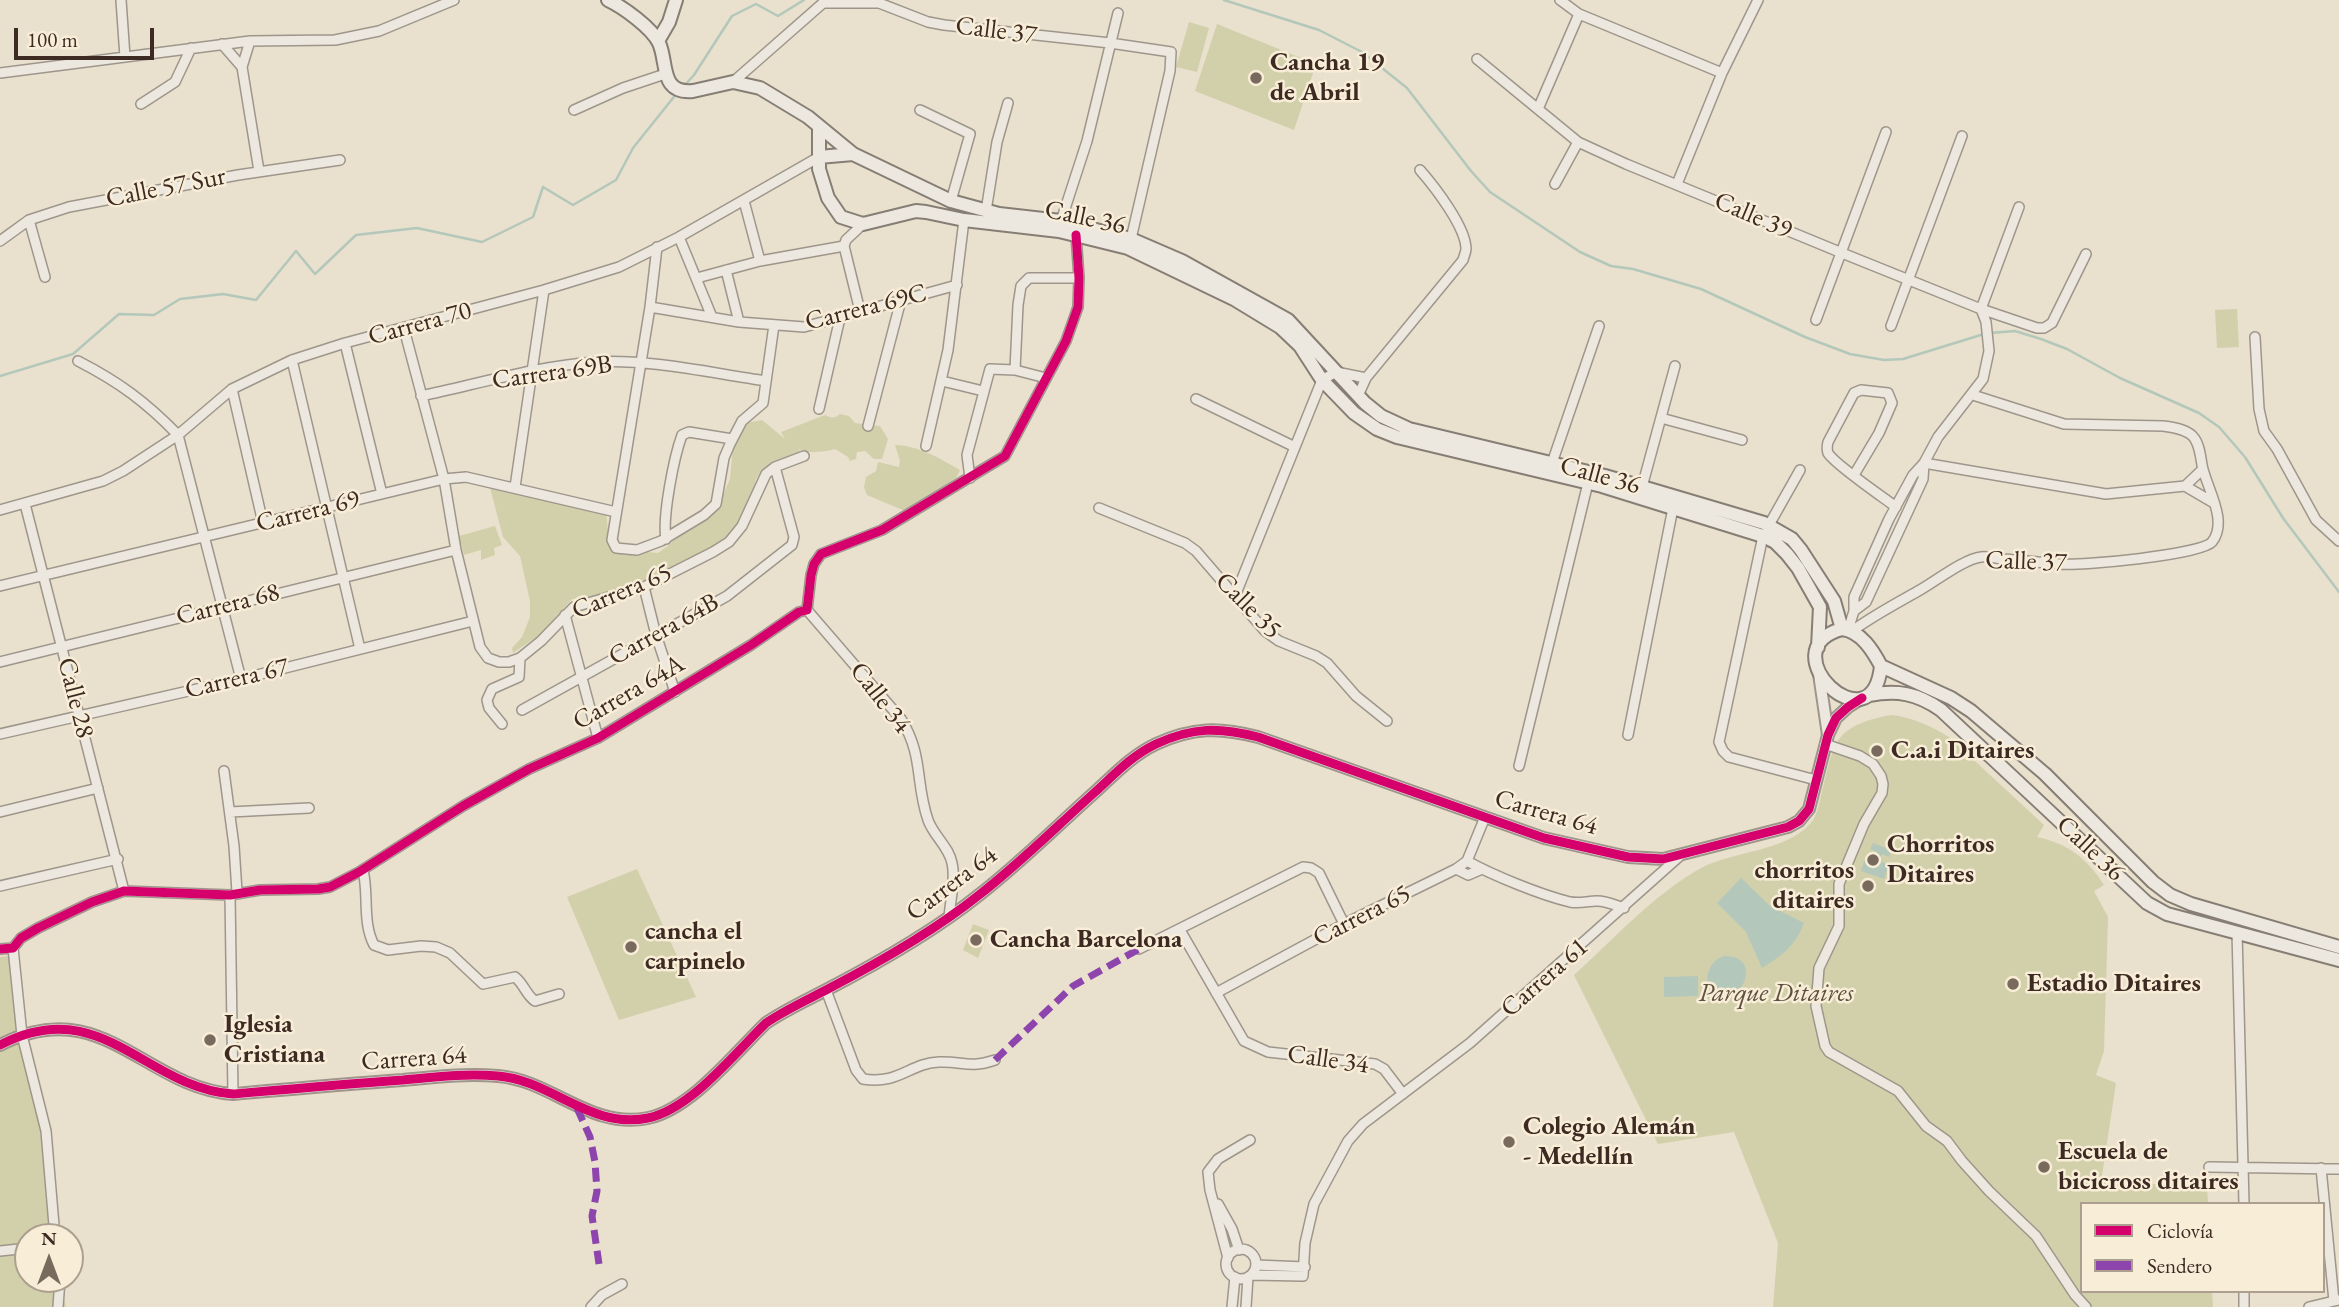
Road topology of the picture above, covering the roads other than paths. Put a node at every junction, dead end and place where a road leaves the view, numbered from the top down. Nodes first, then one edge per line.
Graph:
1 (121, 0) edge
2 (454, 0) edge
3 (608, 0) edge
4 (676, 0) edge
5 (1560, 0) edge
6 (1758, 0) edge
7 (823, 2) edge
8 (1118, 13) dead end
9 (1578, 14) junction
10 (250, 41) junction
11 (658, 41) junction
12 (1110, 43) junction
13 (222, 44) junction
14 (191, 48) junction
15 (125, 57) junction
16 (1477, 58) dead end
17 (242, 67) junction
18 (0, 73) edge
19 (1722, 73) junction
20 (665, 74) junction
21 (733, 82) junction
22 (1008, 103) dead end
23 (141, 104) dead end
24 (1538, 109) junction
25 (574, 110) dead end
26 (920, 110) dead end
27 (819, 127) junction
28 (1886, 132) dead end
29 (1962, 135) dead end
30 (1578, 142) junction
31 (853, 154) junction
32 (340, 160) dead end
33 (819, 163) junction
34 (1420, 170) dead end
35 (259, 172) junction
36 (1555, 184) dead end
37 (1677, 184) junction
38 (926, 190) junction
39 (744, 201) junction
40 (951, 201) junction
41 (2019, 207) dead end
42 (916, 211) junction
43 (986, 211) junction
44 (29, 220) junction
45 (964, 220) junction
46 (1061, 221) junction
47 (863, 224) junction
48 (1076, 235) junction
49 (679, 237) junction
50 (1131, 239) junction
51 (0, 241) edge
52 (844, 246) junction
53 (657, 247) junction
54 (1842, 253) junction
55 (2085, 254) dead end
56 (760, 261) junction
57 (726, 270) junction
58 (45, 277) dead end
59 (696, 278) junction
60 (1079, 278) junction
61 (1910, 280) junction
62 (957, 285) junction
63 (544, 290) junction
64 (901, 300) junction
65 (650, 307) junction
66 (1981, 309) junction
67 (860, 310) junction
68 (712, 317) junction
69 (840, 318) junction
70 (1816, 320) dead end
71 (739, 322) junction
72 (774, 325) junction
73 (1599, 326) dead end
74 (1891, 326) dead end
75 (404, 329) junction
76 (2255, 337) dead end
77 (345, 343) junction
78 (292, 360) junction
79 (78, 361) dead end
80 (640, 363) junction
81 (1675, 366) dead end
82 (1015, 370) junction
83 (531, 372) junction
84 (1336, 372) junction
85 (1046, 378) junction
86 (1366, 378) junction
87 (942, 380) junction
88 (1322, 380) junction
89 (766, 381) junction
90 (232, 389) junction
91 (983, 391) junction
92 (1973, 395) junction
93 (421, 396) junction
94 (1358, 396) junction
95 (1196, 399) dead end
96 (819, 409) dead end
97 (1661, 418) junction
98 (868, 426) dead end
99 (178, 435) junction
100 (732, 439) junction
101 (1742, 440) dead end
102 (926, 446) dead end
103 (1295, 447) junction
104 (804, 456) dead end
105 (1552, 463) junction
106 (1924, 463) junction
107 (775, 467) junction
108 (2203, 469) junction
109 (1800, 470) dead end
110 (1854, 475) junction
111 (970, 478) junction
112 (443, 479) junction
113 (1588, 483) junction
114 (2185, 486) junction
115 (515, 487) junction
116 (1642, 487) junction
117 (382, 494) junction
118 (2214, 503) junction
119 (25, 504) junction
120 (326, 507) junction
121 (1896, 507) junction
122 (1099, 508) dead end
123 (1673, 508) junction
124 (0, 510) edge
125 (616, 512) junction
126 (263, 523) junction
127 (1766, 530) junction
128 (205, 536) junction
129 (666, 539) junction
130 (2339, 541) edge
131 (456, 550) junction
132 (44, 576) junction
133 (343, 577) junction
134 (0, 586) edge
135 (644, 586) junction
136 (1235, 596) junction
137 (222, 607) junction
138 (807, 610) junction
139 (1854, 611) junction
140 (565, 615) junction
141 (473, 621) junction
142 (1847, 630) junction
143 (656, 635) junction
144 (62, 647) junction
145 (1818, 647) junction
146 (360, 649) junction
147 (520, 658) junction
148 (0, 662) edge
149 (1881, 666) junction
150 (1819, 674) junction
151 (581, 675) junction
152 (241, 679) junction
153 (675, 692) junction
154 (1865, 697) junction
155 (522, 710) dead end
156 (79, 716) junction
157 (1387, 721) dead end
158 (502, 724) dead end
159 (0, 734) edge
160 (1628, 735) dead end
161 (598, 738) junction
162 (1827, 739) junction
163 (1519, 766) dead end
164 (224, 771) dead end
165 (1816, 780) junction
166 (98, 788) junction
167 (309, 808) dead end
168 (0, 812) edge
169 (230, 812) junction
170 (1485, 817) junction
171 (1681, 855) junction
172 (117, 859) junction
173 (1467, 861) junction
174 (1456, 869) junction
175 (1482, 869) junction
176 (363, 870) junction
177 (0, 886) edge
178 (124, 891) junction
179 (233, 893) junction
180 (1624, 908) junction
181 (949, 918) junction
182 (1344, 924) junction
183 (1180, 930) junction
184 (2237, 932) junction
185 (2339, 947) edge
186 (13, 948) junction
187 (0, 949) edge
188 (1139, 949) dead end
189 (2339, 960) edge
190 (826, 990) junction
191 (1216, 993) junction
192 (559, 994) dead end
193 (22, 1035) junction
194 (0, 1045) edge
195 (995, 1060) dead end
196 (233, 1094) junction
197 (1403, 1094) junction
198 (1250, 1140) dead end
199 (2208, 1167) dead end
200 (2245, 1167) junction
201 (2321, 1168) junction
202 (2339, 1169) edge
203 (1210, 1190) junction
204 (2244, 1202) edge
205 (2325, 1202) edge
206 (2325, 1203) edge
207 (54, 1223) edge
208 (1235, 1238) junction
209 (1224, 1242) junction
210 (1239, 1250) junction
211 (1228, 1258) junction
212 (1256, 1265) junction
213 (1304, 1271) junction
214 (1249, 1280) junction
215 (1234, 1282) junction
216 (622, 1284) dead end
217 (2336, 1301) edge
218 (591, 1307) edge
219 (1232, 1307) edge
220 (1246, 1307) edge
221 (2086, 1307) edge
222 (2309, 1307) edge

1 - 15 street
2 - 10 street
3 - 11 main road
4 - 11 main road
5 - 9 street
6 - 19 street
7 - 12 street, Calle 37
7 - 21 street
8 - 12 street
9 - 19 street
9 - 24 street
10 - 13 street
10 - 17 street
11 - 20 main road
12 - 46 street
12 - 50 street, Calle 37
13 - 14 street
13 - 17 street
14 - 15 street
14 - 23 street
15 - 18 street
16 - 24 street, Calle 39
17 - 35 street
19 - 37 street
20 - 21 main road, Calle 36
20 - 25 street
21 - 27 main road, Calle 36
22 - 43 street
24 - 30 street, Calle 39
26 - 40 street
27 - 31 main road, Calle 36
27 - 33 main road
28 - 54 street
29 - 61 street
30 - 36 street
30 - 37 street, Calle 39
31 - 33 main road
31 - 38 main road, Calle 36
32 - 35 street, Calle 57 Sur
33 - 39 street, Carrera 70
33 - 47 main road
34 - 86 street
35 - 44 street, Calle 57 Sur
37 - 54 street, Calle 39
38 - 40 main road, Calle 36
38 - 42 main road
39 - 49 street, Carrera 70
39 - 56 street
40 - 43 main road, Calle 36
41 - 66 street
42 - 45 main road, Calle 36
42 - 47 main road
43 - 46 main road, Calle 36
44 - 51 street, Calle 57 Sur
44 - 58 street
45 - 48 main road, Calle 36
45 - 62 street
46 - 50 main road, Calle 36
47 - 52 street
48 - 60 street
48 - 88 main road, Calle 36
49 - 53 street, Carrera 70
49 - 59 street
50 - 84 main road, Calle 36
52 - 56 street
52 - 67 street
53 - 63 street, Carrera 70
53 - 65 street
54 - 61 street, Calle 39
54 - 70 street
55 - 66 street, Calle 39
56 - 57 street
57 - 59 street
57 - 71 street
59 - 68 street
60 - 82 street
60 - 85 street
61 - 66 street, Calle 39
61 - 74 street
62 - 64 street, Carrera 69C
62 - 87 street
63 - 75 street, Carrera 70
63 - 83 street
64 - 67 street, Carrera 69C
64 - 98 street
65 - 68 street, Carrera 69C
65 - 80 street
66 - 92 street
67 - 69 street, Carrera 69C
68 - 71 street, Carrera 69C
69 - 72 street, Carrera 69C
69 - 96 street
71 - 72 street, Carrera 69C
72 - 89 street
73 - 105 street
75 - 77 street, Carrera 70
75 - 93 street
76 - 130 street
77 - 78 street, Carrera 70
77 - 117 street
78 - 90 street, Carrera 70
78 - 120 street
79 - 99 street
80 - 83 street, Carrera 69B
80 - 89 street, Carrera 69B
80 - 125 street
81 - 97 street
82 - 85 street
82 - 91 street
83 - 93 street, Carrera 69B
83 - 115 street
84 - 86 street
84 - 88 street
84 - 94 main road, Calle 36
85 - 111 street
86 - 94 street
87 - 91 street
87 - 102 street
88 - 103 street
88 - 113 main road, Calle 36
89 - 100 street
90 - 99 street, Carrera 70
90 - 126 street
91 - 111 street
92 - 106 street
92 - 108 street
93 - 112 street
94 - 105 main road, Calle 36
95 - 103 street
97 - 101 street
97 - 116 street
99 - 119 street, Carrera 70
99 - 128 street
100 - 129 street
100 - 129 street
103 - 136 street
104 - 107 street
105 - 116 main road, Calle 36
106 - 114 street
106 - 121 street
106 - 139 street
107 - 135 street, Carrera 65
107 - 143 street, Carrera 64B
108 - 114 street
108 - 118 street
109 - 127 street
110 - 110 street
110 - 121 street
111 - 138 street
112 - 115 street, Carrera 69
112 - 117 street, Carrera 69
112 - 131 street
113 - 123 main road, Calle 36
113 - 163 street
114 - 118 street
115 - 125 street, Carrera 69
116 - 127 main road, Calle 36
117 - 120 street, Carrera 69
118 - 142 street, Calle 37
119 - 124 street, Carrera 70
119 - 132 street, Calle 28
120 - 126 street, Carrera 69
120 - 133 street
121 - 139 street
122 - 136 street, Calle 35
123 - 127 main road, Calle 36
123 - 160 street
125 - 129 street
126 - 128 street, Carrera 69
127 - 142 main road, Calle 36
127 - 145 main road, Calle 36
127 - 165 street
128 - 132 street, Carrera 69
128 - 137 street
131 - 133 street, Carrera 68
131 - 141 street
132 - 134 street, Carrera 69
132 - 144 street, Calle 28
133 - 137 street, Carrera 68
133 - 146 street
135 - 140 street, Carrera 65
135 - 143 street
136 - 157 street, Calle 35
137 - 144 street, Carrera 68
137 - 152 street
138 - 153 street, Carrera 64A
138 - 181 street, Calle 34
139 - 142 street
140 - 147 street, Carrera 65
140 - 151 street
141 - 146 street, Carrera 67
141 - 147 street
142 - 145 main road
142 - 149 main road
143 - 151 street, Carrera 64B
143 - 153 street
144 - 148 street, Carrera 68
144 - 156 street, Calle 28
145 - 150 main road
146 - 152 street, Carrera 67
147 - 158 street, Carrera 65
149 - 154 main road
149 - 185 main road, Calle 36
150 - 154 main road
150 - 162 street, Carrera 64
151 - 155 street, Carrera 64B
151 - 161 street
152 - 156 street, Carrera 67
153 - 161 street, Carrera 64A
154 - 162 street, Carrera 64
154 - 184 main road, Calle 36
156 - 159 street, Carrera 67
156 - 166 street, Calle 28
161 - 176 street, Carrera 64A
162 - 165 street, Carrera 64
162 - 221 street
164 - 169 street
165 - 171 street, Carrera 64
166 - 168 street
166 - 172 street, Calle 28
167 - 169 street
169 - 179 street
170 - 171 street, Carrera 64
170 - 173 street
170 - 181 street, Carrera 64
171 - 180 street, Carrera 61
172 - 177 street
172 - 178 street, Calle 28
173 - 174 street, Carrera 65
173 - 175 street
174 - 175 street
174 - 182 street, Carrera 65
175 - 180 street
176 - 179 street, Carrera 64A
176 - 192 street
178 - 179 street, Carrera 64A
178 - 186 street, Carrera 64A
179 - 196 street
180 - 197 street, Carrera 61
181 - 190 street, Carrera 64
182 - 183 street
182 - 191 street, Carrera 65
183 - 188 street
183 - 191 street, Calle 34
184 - 189 main road, Calle 36
184 - 200 street
186 - 187 street
186 - 193 street
190 - 195 street
190 - 196 street, Carrera 64
191 - 197 street, Calle 34
193 - 194 street, Carrera 64
193 - 196 street, Carrera 64
193 - 207 street
197 - 213 street, Carrera 61
198 - 203 street
199 - 200 street
200 - 201 street
200 - 204 street
201 - 202 street
201 - 205 street
203 - 208 street
203 - 209 street
206 - 217 street
208 - 209 street
208 - 210 street
209 - 211 street
210 - 211 street
210 - 212 street
211 - 215 street
212 - 213 street
212 - 214 street
213 - 214 street
214 - 215 street
214 - 220 street
215 - 219 street
216 - 218 street
217 - 222 street

